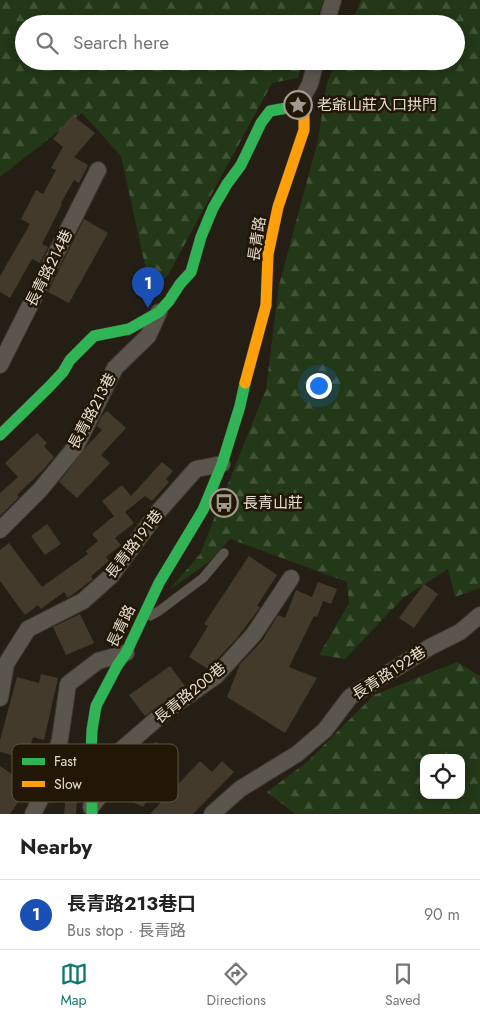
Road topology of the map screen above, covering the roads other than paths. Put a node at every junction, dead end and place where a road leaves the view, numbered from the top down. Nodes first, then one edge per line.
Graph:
1 (333, 0) edge
2 (329, 15) edge
3 (314, 70) edge
4 (298, 106) junction
5 (98, 170) dead end
6 (159, 312) junction
7 (0, 365) edge
8 (0, 435) edge
9 (222, 464) junction
10 (0, 530) edge
11 (224, 553) dead end
12 (291, 578) dead end
13 (480, 615) edge
14 (141, 620) junction
15 (126, 653) junction
16 (0, 698) edge
17 (59, 744) edge
18 (92, 744) edge
19 (128, 744) edge
20 (39, 802) edge
21 (33, 814) edge
22 (212, 814) edge

1 - 2 street
3 - 4 street
4 - 6 street
4 - 9 street, 長青路
5 - 7 street, 長青路214巷
6 - 8 street
6 - 10 street, 長青路213巷
9 - 14 street, 長青路
9 - 16 street, 長青路191巷
11 - 14 lane
12 - 19 street, 長青路200巷
13 - 22 street, 長青路192巷
14 - 15 street, 長青路
15 - 17 street
15 - 18 street, 長青路
20 - 21 street

